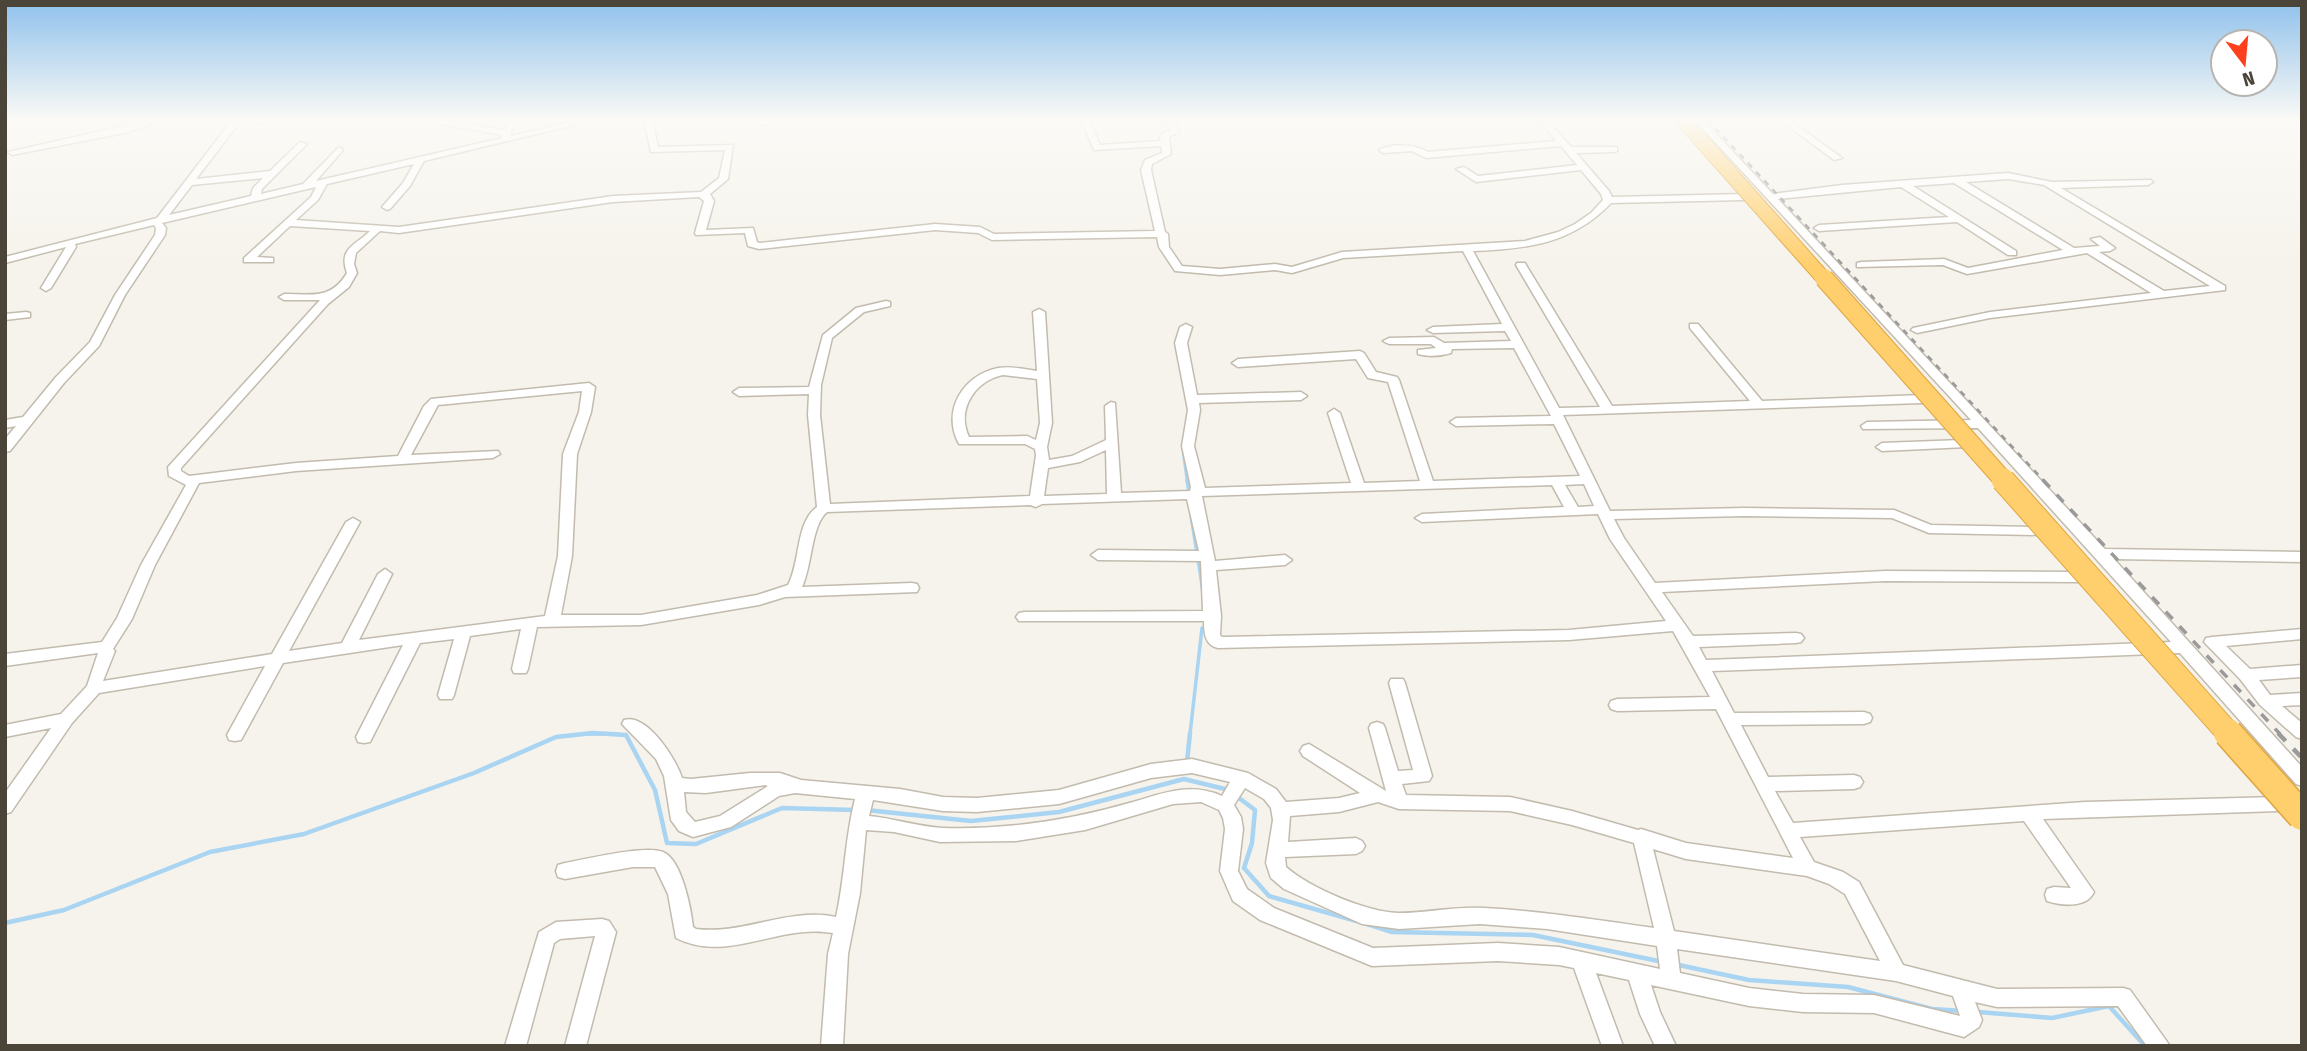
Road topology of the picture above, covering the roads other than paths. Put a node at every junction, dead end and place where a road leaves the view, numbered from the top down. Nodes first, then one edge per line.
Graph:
1 (201, 168) edge
2 (277, 168) edge
3 (322, 168) edge
4 (381, 168) edge
5 (416, 168) edge
6 (725, 168) edge
7 (1147, 168) edge
8 (1575, 168) edge
9 (1586, 168) edge
10 (1718, 168) edge
11 (1726, 168) edge
12 (1735, 168) edge
13 (1743, 168) edge
14 (1461, 169) dead end
15 (271, 174) junction
16 (1956, 180) junction
17 (324, 181) junction
18 (191, 182) junction
19 (2148, 182) dead end
20 (1903, 184) junction
21 (2053, 185) junction
22 (306, 186) junction
23 (704, 194) junction
24 (1744, 197) junction
25 (1770, 197) junction
26 (255, 198) junction
27 (1608, 200) junction
28 (387, 206) dead end
29 (1785, 213) junction
30 (1759, 214) junction
31 (1961, 219) junction
32 (158, 222) junction
33 (289, 223) junction
34 (377, 228) junction
35 (1819, 228) dead end
36 (1163, 234) junction
37 (2096, 239) dead end
38 (70, 242) junction
39 (1466, 248) junction
40 (2072, 251) junction
41 (2092, 252) junction
42 (2012, 253) dead end
43 (5, 260) edge
44 (269, 260) dead end
45 (1521, 265) dead end
46 (1861, 265) dead end
47 (46, 288) dead end
48 (2162, 295) junction
49 (284, 297) dead end
50 (330, 297) junction
51 (886, 304) dead end
52 (1039, 312) dead end
53 (26, 315) dead end
54 (5, 317) edge
55 (1694, 326) dead end
56 (1186, 327) dead end
57 (1508, 327) junction
58 (1433, 330) dead end
59 (1917, 330) dead end
60 (1389, 341) dead end
61 (1518, 344) junction
62 (1443, 346) junction
63 (1422, 352) dead end
64 (1238, 363) dead end
65 (1043, 376) junction
66 (815, 390) junction
67 (739, 392) dead end
68 (1301, 396) dead end
69 (1193, 399) junction
70 (1922, 399) junction
71 (1760, 405) junction
72 (1111, 406) dead end
73 (1608, 410) junction
74 (1334, 413) dead end
75 (1557, 416) junction
76 (29, 420) junction
77 (1456, 422) dead end
78 (5, 424) edge
79 (1980, 424) junction
80 (1945, 425) junction
81 (1867, 426) dead end
82 (1110, 443) junction
83 (1962, 444) junction
84 (1041, 447) junction
85 (1882, 447) dead end
86 (5, 448) edge
87 (493, 453) dead end
88 (402, 461) junction
89 (1042, 466) junction
90 (190, 480) junction
91 (1588, 480) junction
92 (1556, 481) junction
93 (1428, 485) junction
94 (1359, 487) junction
95 (1193, 495) junction
96 (1114, 498) junction
97 (1036, 502) junction
98 (824, 508) junction
99 (1574, 512) junction
100 (1604, 512) junction
101 (1422, 518) dead end
102 (353, 522) dead end
103 (2039, 531) junction
104 (2100, 554) junction
105 (1098, 555) dead end
106 (2302, 557) edge
107 (1284, 560) dead end
108 (1208, 561) junction
109 (385, 574) dead end
110 (2079, 577) junction
111 (912, 588) dead end
112 (1653, 588) junction
113 (786, 592) junction
114 (1213, 616) junction
115 (1024, 617) dead end
116 (552, 621) junction
117 (530, 624) junction
118 (1679, 625) junction
119 (463, 633) junction
120 (2302, 634) edge
121 (1796, 638) dead end
122 (414, 640) junction
123 (1689, 642) junction
124 (348, 647) junction
125 (2183, 647) junction
126 (106, 648) junction
127 (2142, 649) junction
128 (276, 659) junction
129 (5, 660) edge
130 (1702, 666) junction
131 (520, 669) dead end
132 (2302, 671) edge
133 (2257, 674) junction
134 (1397, 683) dead end
135 (95, 687) junction
136 (446, 695) dead end
137 (2302, 699) edge
138 (2266, 701) junction
139 (1721, 703) junction
140 (1617, 705) dead end
141 (1864, 718) dead end
142 (66, 719) junction
143 (1729, 719) junction
144 (630, 724) dead end
145 (1377, 728) dead end
146 (5, 731) edge
147 (2302, 733) edge
148 (235, 735) dead end
149 (364, 737) dead end
150 (1309, 751) dead end
151 (1391, 778) junction
152 (1241, 779) junction
153 (2302, 779) edge
154 (1854, 782) dead end
155 (676, 784) junction
156 (1762, 784) junction
157 (804, 788) junction
158 (865, 794) junction
159 (1378, 795) junction
160 (2302, 796) edge
161 (1227, 802) junction
162 (1399, 803) junction
163 (2278, 804) junction
164 (5, 807) edge
165 (1280, 810) junction
166 (2029, 814) junction
167 (2302, 816) edge
168 (858, 820) junction
169 (1787, 831) junction
170 (2302, 831) edge
171 (1642, 836) junction
172 (1356, 846) dead end
173 (1277, 850) junction
174 (1807, 868) junction
175 (565, 871) dead end
176 (2054, 895) dead end
177 (843, 927) junction
178 (1666, 939) junction
179 (1581, 960) junction
180 (1636, 971) junction
181 (1896, 972) junction
182 (1671, 979) junction
183 (1966, 1003) junction
184 (515, 1046) edge
185 (575, 1046) edge
186 (832, 1046) edge
187 (1613, 1046) edge
188 (1665, 1046) edge
189 (2160, 1046) edge

1 - 18 street
2 - 15 street
3 - 22 street
4 - 17 street
5 - 28 street
6 - 23 street
7 - 36 street
8 - 14 street
9 - 27 street
10 - 24 street
11 - 167 highway, bridge
12 - 160 highway
13 - 25 street
15 - 18 street
15 - 26 street
16 - 20 street
16 - 21 street
16 - 40 street
17 - 22 street
17 - 33 street
18 - 32 street
19 - 21 street
20 - 25 street
20 - 31 street
21 - 48 street
22 - 26 street
23 - 34 street
23 - 36 street
24 - 27 street
24 - 30 street
25 - 29 street
26 - 32 street
27 - 39 street
29 - 30 street
29 - 79 street
30 - 70 street
31 - 35 street
31 - 42 street
32 - 38 street
32 - 76 street
33 - 34 street
33 - 44 street
34 - 50 street
36 - 39 street
37 - 41 street
38 - 43 street
38 - 47 street
39 - 57 street
40 - 41 street
40 - 46 street
41 - 48 street
45 - 73 street
48 - 59 street
49 - 50 street
50 - 90 street
51 - 66 street
52 - 65 street
53 - 54 street
55 - 71 street
56 - 69 street
57 - 58 street
57 - 61 street
60 - 62 street
61 - 62 street
61 - 75 street
62 - 63 street
64 - 93 street
65 - 84 street
65 - 84 street
66 - 67 street
66 - 98 street
68 - 69 street
69 - 95 street
70 - 71 street
70 - 80 street
71 - 73 street
72 - 82 street
73 - 75 street
74 - 94 street
75 - 77 street
75 - 91 street
76 - 78 street
76 - 86 street
79 - 80 street
79 - 104 street
80 - 81 street
80 - 83 street
82 - 89 street
82 - 96 street
83 - 85 street
83 - 103 street
84 - 89 street
87 - 88 street
88 - 90 street
88 - 116 street
89 - 97 street
90 - 126 street
91 - 92 street
91 - 100 street
92 - 93 street
92 - 99 street
93 - 94 street
94 - 95 street
95 - 96 street
95 - 108 street
96 - 97 street
97 - 98 street
98 - 113 street
99 - 100 street
99 - 101 street
100 - 103 street
100 - 112 street
102 - 128 street
103 - 110 street
104 - 106 street
104 - 125 street
105 - 108 street
107 - 108 street
108 - 114 street
109 - 124 street
110 - 112 street
110 - 127 street
111 - 113 street
112 - 118 street
113 - 116 street
114 - 115 street
114 - 118 street
116 - 117 street
117 - 119 street
117 - 131 street
118 - 123 street
119 - 122 street
119 - 136 street
120 - 133 street
121 - 123 street
122 - 124 street
122 - 149 street
123 - 130 street
124 - 128 street
125 - 127 street
125 - 153 street
126 - 129 street
126 - 135 street
127 - 130 street
127 - 163 street
128 - 135 street
128 - 148 street
130 - 139 street
132 - 133 street
133 - 138 street
134 - 151 street
135 - 142 street
137 - 138 street
138 - 147 street
139 - 140 street
139 - 143 street
141 - 143 street
142 - 146 street
142 - 164 street
143 - 156 street
144 - 155 street
145 - 151 street
150 - 159 street
151 - 162 street
152 - 158 street
152 - 161 street
152 - 165 street
154 - 156 street
155 - 157 street
155 - 157 street
156 - 169 street
157 - 158 street
158 - 168 street
159 - 162 street
159 - 165 street
161 - 168 street
161 - 179 street
162 - 171 street
163 - 166 street
163 - 170 street
165 - 173 street
166 - 169 street
166 - 176 street
168 - 177 street
169 - 174 street
171 - 174 street
171 - 178 street
172 - 173 street
173 - 178 street
174 - 181 street
175 - 177 street
177 - 186 street
178 - 181 street
178 - 182 street
179 - 180 street
179 - 187 street
180 - 182 street
180 - 188 street
181 - 183 street
182 - 183 street
183 - 189 street
184 - 185 street

